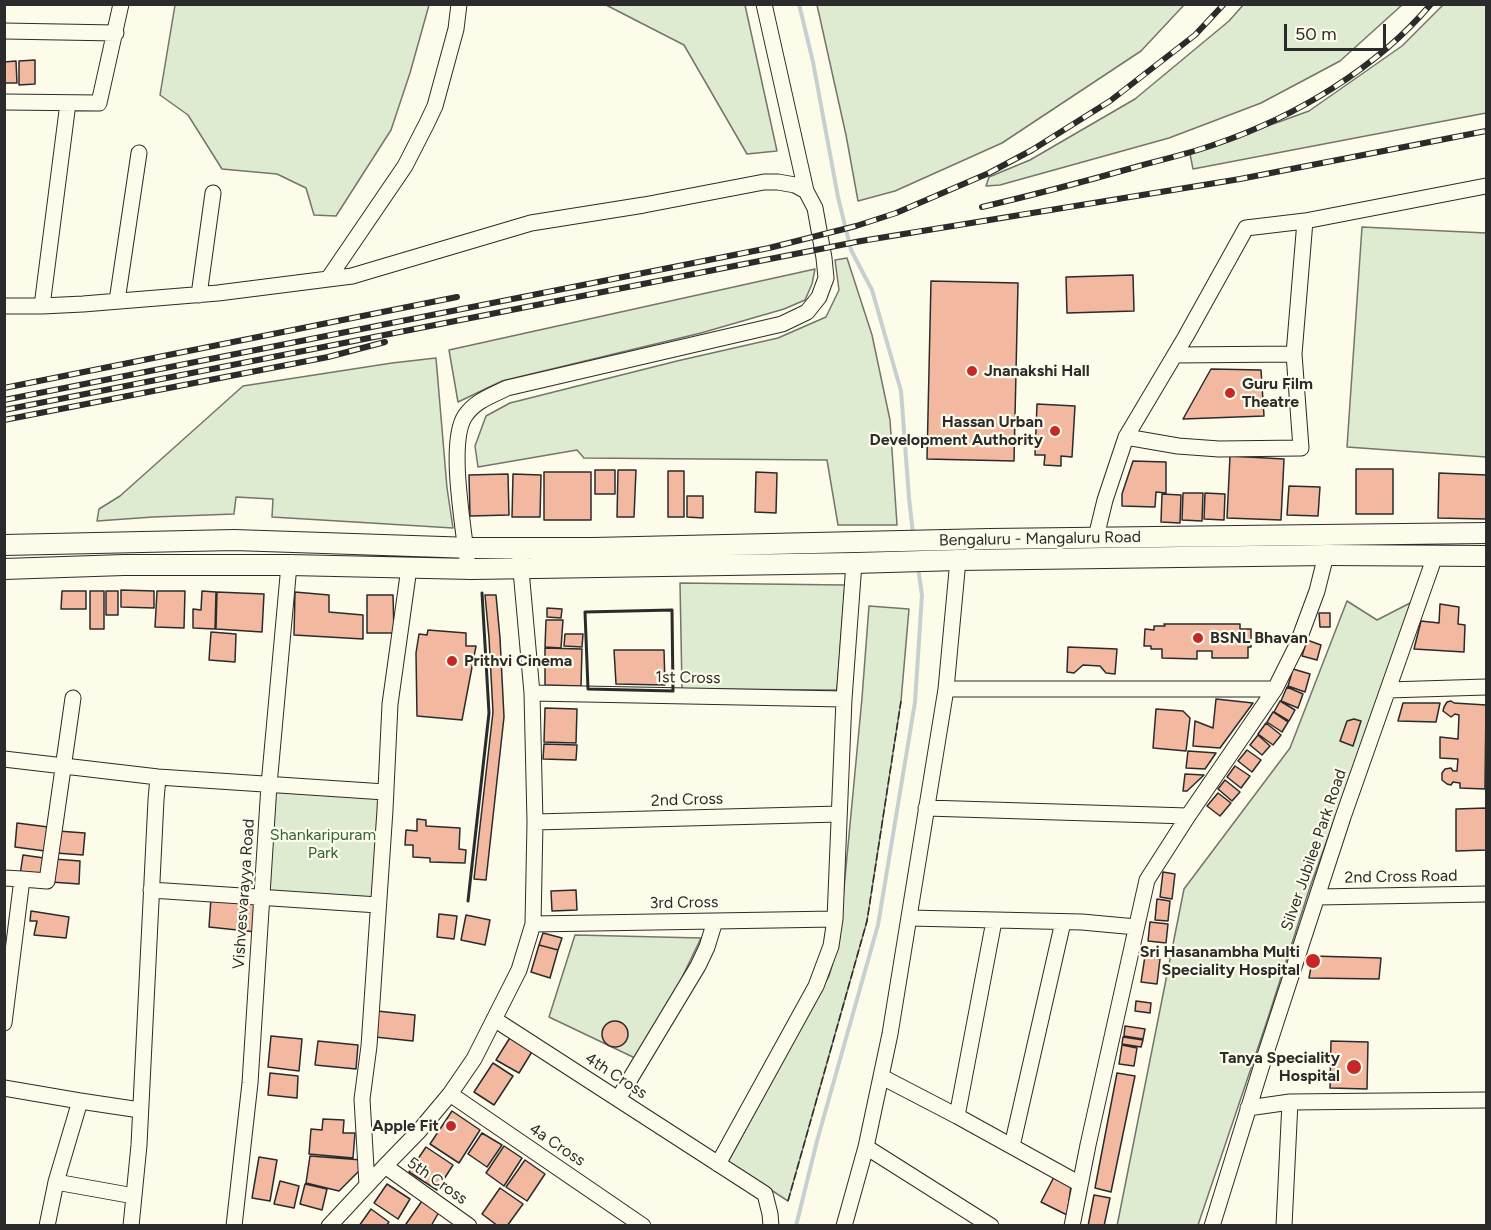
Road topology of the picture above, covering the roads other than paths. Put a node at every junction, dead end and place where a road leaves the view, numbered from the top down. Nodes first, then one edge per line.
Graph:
1 (121, 4) edge
2 (459, 4) edge
3 (764, 4) edge
4 (4, 31) edge
5 (116, 33) junction
6 (4, 102) edge
7 (68, 103) junction
8 (139, 153) dead end
9 (1486, 186) edge
10 (806, 191) junction
11 (213, 193) dead end
12 (1305, 221) junction
13 (328, 279) junction
14 (199, 295) junction
15 (117, 301) junction
16 (4, 306) edge
17 (42, 306) junction
18 (1294, 354) junction
19 (1175, 355) junction
20 (1126, 437) junction
21 (1435, 533) junction
22 (1486, 533) edge
23 (1326, 535) junction
24 (1096, 537) junction
25 (290, 541) junction
26 (4, 545) edge
27 (466, 548) junction
28 (519, 548) junction
29 (950, 550) junction
30 (880, 552) junction
31 (1326, 555) junction
32 (1435, 556) junction
33 (1486, 556) edge
34 (854, 563) junction
35 (289, 565) junction
36 (409, 568) junction
37 (521, 568) junction
38 (4, 569) edge
39 (468, 569) junction
40 (1486, 687) edge
41 (946, 689) junction
42 (1275, 689) junction
43 (1388, 690) junction
44 (532, 693) junction
45 (73, 699) dead end
46 (844, 699) junction
47 (4, 759) edge
48 (64, 766) junction
49 (158, 777) junction
50 (268, 785) junction
51 (385, 792) junction
52 (926, 808) junction
53 (839, 814) junction
54 (1188, 816) junction
55 (535, 822) junction
56 (4, 878) edge
57 (22, 879) junction
58 (151, 890) junction
59 (1486, 894) edge
60 (262, 897) junction
61 (1317, 897) junction
62 (378, 905) junction
63 (909, 918) junction
64 (836, 919) junction
65 (715, 921) junction
66 (994, 921) junction
67 (1063, 922) junction
68 (533, 924) junction
69 (1136, 927) junction
70 (494, 1019) junction
71 (4, 1023) edge
72 (882, 1077) junction
73 (4, 1088) edge
74 (450, 1094) junction
75 (618, 1099) junction
76 (1486, 1100) edge
77 (80, 1101) junction
78 (1290, 1102) junction
79 (1248, 1108) junction
80 (140, 1110) junction
81 (957, 1116) junction
82 (1012, 1146) junction
83 (866, 1147) junction
84 (718, 1164) junction
85 (385, 1166) junction
86 (56, 1182) junction
87 (1080, 1184) junction
88 (367, 1185) junction
89 (134, 1196) junction
90 (47, 1226) edge
91 (130, 1226) edge
92 (234, 1226) edge
93 (329, 1226) edge
94 (469, 1226) edge
95 (643, 1226) edge
96 (771, 1226) edge
97 (844, 1226) edge
98 (991, 1226) edge
99 (1072, 1226) edge
100 (1212, 1226) edge
101 (1284, 1226) edge

1 - 5 street
2 - 13 street
3 - 10 street
4 - 5 street
5 - 7 street
6 - 7 street
7 - 17 street
8 - 15 street
9 - 12 street
10 - 13 street
10 - 27 street
11 - 14 street
12 - 18 street
12 - 19 street
13 - 14 street
14 - 15 street
15 - 17 street
16 - 17 street
18 - 19 street
18 - 20 street
19 - 20 street
20 - 24 street
21 - 22 main road, Bengaluru - Mangaluru Road
21 - 23 main road, Bengaluru - Mangaluru Road
21 - 32 main road
23 - 24 main road, Bengaluru - Mangaluru Road
23 - 31 main road
24 - 29 main road, Bengaluru - Mangaluru Road
25 - 26 main road
25 - 27 main road
25 - 35 main road
27 - 28 main road
27 - 39 street
28 - 30 main road
28 - 37 street
29 - 30 main road
29 - 31 main road, Bengaluru - Mangaluru Road
29 - 41 street
30 - 34 main road
31 - 32 main road, Bengaluru - Mangaluru Road
31 - 42 street
32 - 33 main road, Bengaluru - Mangaluru Road
32 - 43 street, Silver Jubilee Park Road
34 - 37 main road
34 - 46 street
35 - 36 main road
35 - 38 main road
35 - 50 street, Vishvesvarayya Road
36 - 39 main road
36 - 51 street
37 - 39 main road
37 - 44 street
40 - 43 street
41 - 42 street
41 - 52 street
42 - 54 street
43 - 61 street, Silver Jubilee Park Road
44 - 46 street, 1st Cross
44 - 55 street
45 - 48 street
46 - 53 street
47 - 48 street
48 - 49 street
48 - 57 street
49 - 50 street
49 - 58 street
50 - 51 street
50 - 60 street, Vishvesvarayya Road
51 - 62 street
52 - 54 street
52 - 63 street
53 - 55 street, 2nd Cross
53 - 64 street
54 - 69 street
55 - 68 street
56 - 57 street
57 - 71 street
58 - 60 street
58 - 80 street
59 - 61 street, 2nd Cross Road
60 - 62 street
60 - 92 street, Vishvesvarayya Road
61 - 79 street, Silver Jubilee Park Road
62 - 88 street
63 - 66 street
63 - 72 street
64 - 65 street, 3rd Cross
64 - 84 street
65 - 68 street, 3rd Cross
65 - 75 street
66 - 67 street
66 - 81 street
67 - 69 street
67 - 82 street
68 - 70 street
69 - 87 street
70 - 74 street
70 - 75 street, 4th Cross
72 - 81 street
72 - 83 street
73 - 77 street
74 - 85 street
74 - 95 street, 4a Cross
75 - 84 street, 4th Cross
76 - 78 street
77 - 80 street
77 - 86 street
78 - 79 street
78 - 101 street
79 - 100 street, Silver Jubilee Park Road
80 - 89 street
81 - 82 street
82 - 87 street
83 - 97 street
83 - 98 street
84 - 96 street, 4th Cross
85 - 88 street
85 - 94 street, 5th Cross
86 - 89 street
86 - 90 street
87 - 99 street
88 - 93 street
89 - 91 street

